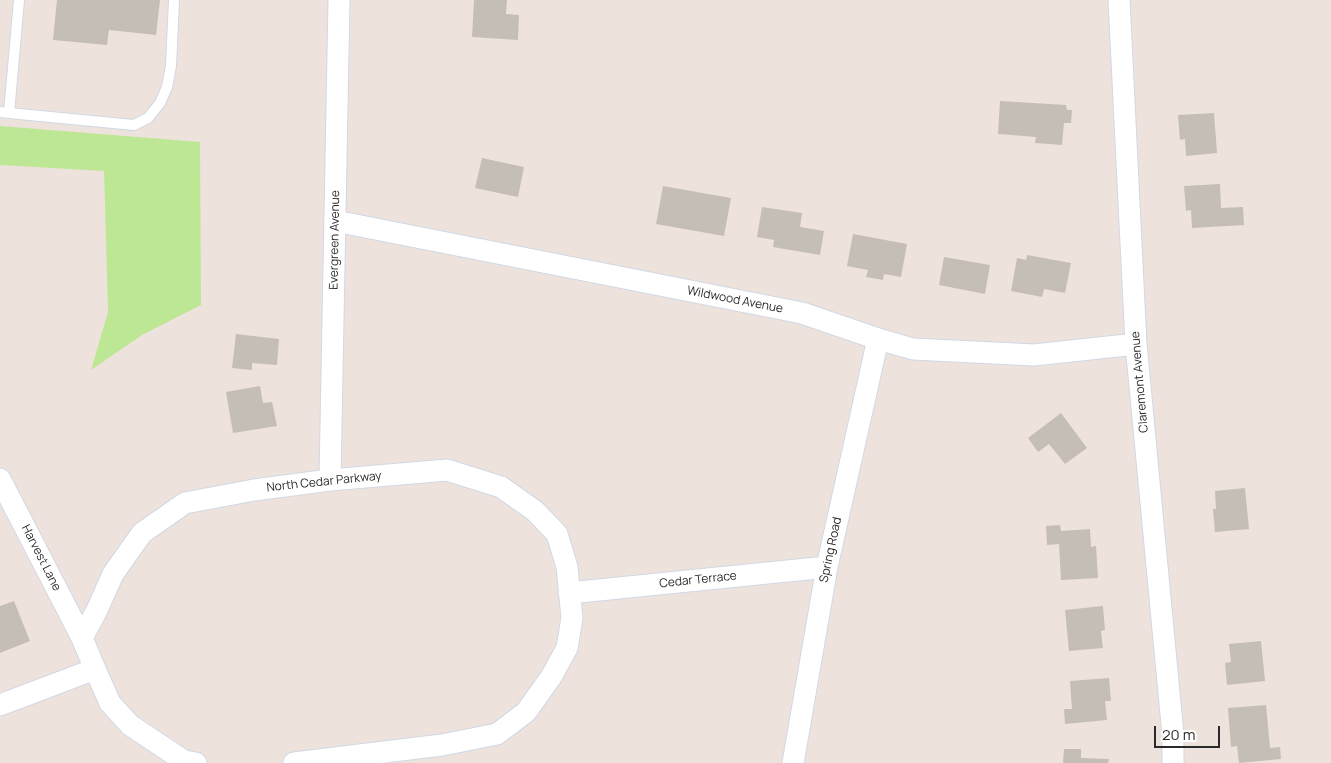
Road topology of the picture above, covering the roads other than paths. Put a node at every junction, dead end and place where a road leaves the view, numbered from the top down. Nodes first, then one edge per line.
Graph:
1 (19, 0) edge
2 (174, 0) edge
3 (339, 0) edge
4 (1119, 0) edge
5 (4, 113) edge
6 (335, 222) junction
7 (878, 339) junction
8 (1136, 344) junction
9 (0, 479) edge
10 (330, 480) junction
11 (827, 567) junction
12 (569, 593) junction
13 (82, 638) junction
14 (94, 669) junction
15 (0, 705) edge
16 (196, 763) edge
17 (294, 763) edge
18 (793, 763) edge
19 (1173, 763) edge

1 - 5 lane
2 - 5 lane
3 - 6 street, Evergreen Avenue
4 - 8 street, Claremont Avenue
6 - 7 street, Wildwood Avenue
6 - 10 street, Evergreen Avenue
7 - 8 street, Wildwood Avenue
7 - 11 street, Spring Road
8 - 19 street, Claremont Avenue
9 - 13 street, Harvest Lane
10 - 12 street, North Cedar Parkway
10 - 13 street, North Cedar Parkway
11 - 12 street, Cedar Terrace
11 - 18 street, Spring Road
12 - 17 street, North Cedar Parkway
13 - 14 street, Harvest Lane
14 - 15 street
14 - 16 street, Harvest Lane

